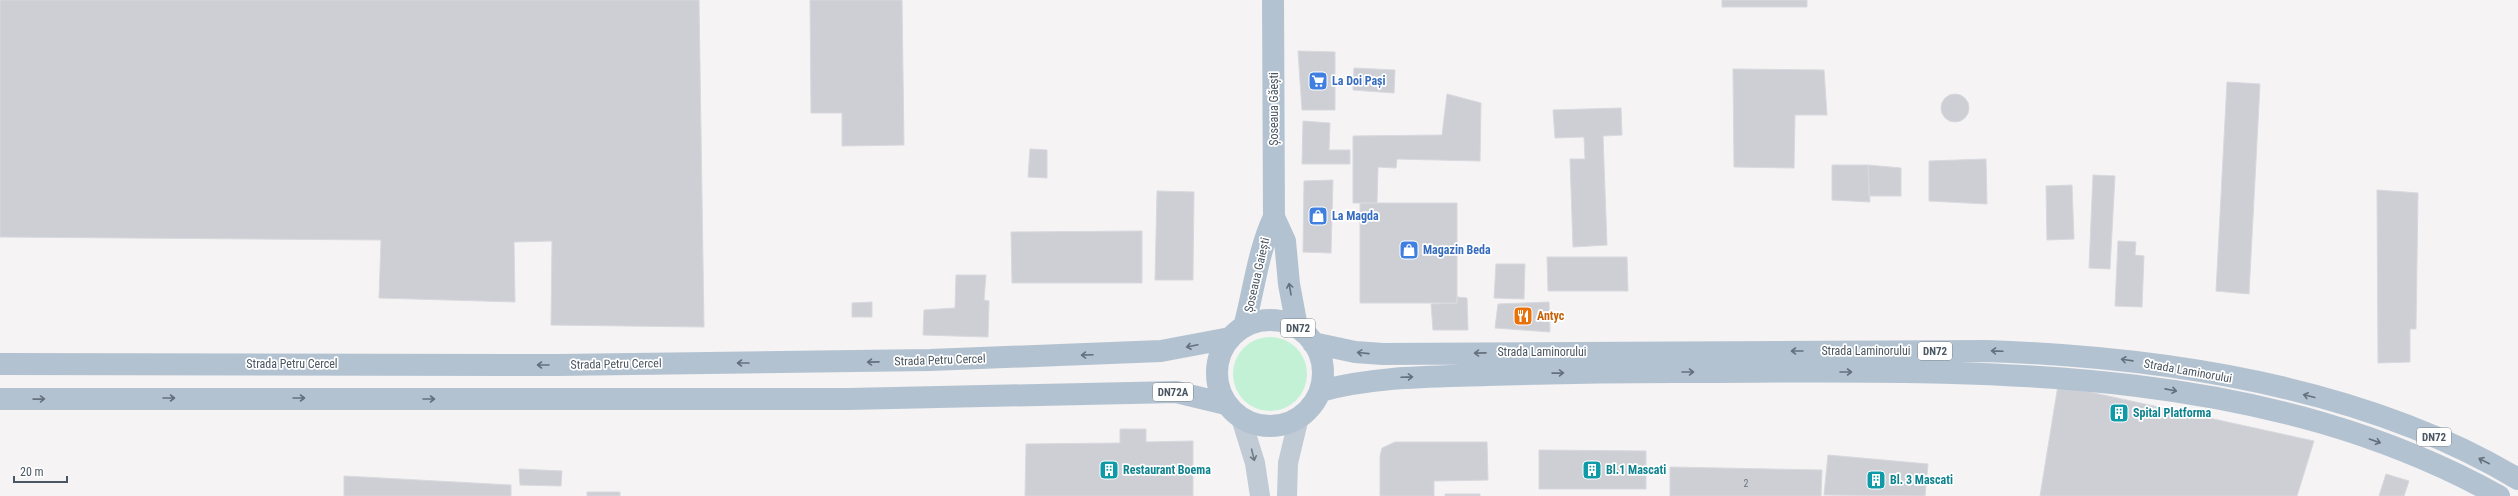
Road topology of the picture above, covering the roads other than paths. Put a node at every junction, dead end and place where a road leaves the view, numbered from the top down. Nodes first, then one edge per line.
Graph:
1 (1273, 0) edge
2 (1274, 217) junction
3 (1297, 327) junction
4 (1237, 332) junction
5 (1313, 343) junction
6 (1519, 352) junction
7 (0, 364) edge
8 (1518, 374) junction
9 (1320, 391) junction
10 (0, 399) edge
11 (2347, 405) junction
12 (1234, 411) junction
13 (1300, 417) junction
14 (2338, 428) junction
15 (2518, 479) edge
16 (1260, 496) edge
17 (1286, 496) edge
18 (2499, 496) edge

1 - 2 main road, Șoseaua Găești / DN72
3 -> 2 main road, Șoseaua Gaiești / DN72
2 - 4 main road, Șoseaua Gaiești / DN72
3 - 4 main road, DN72
3 - 5 main road, DN72
4 -> 7 main road, Strada Petru Cercel
4 - 12 main road, DN72
6 -> 5 main road, Strada Laminorului / DN72
5 - 9 main road, DN72
6 - 8 main road
11 -> 6 main road, Strada Laminorului / DN72
9 -> 8 main road, Strada Laminorului
8 -> 14 main road, Strada Laminorului
9 - 13 main road, DN72
10 -> 12 main road, DN72A
11 - 14 main road
15 -> 11 main road, Strada Laminorului / DN72
12 - 13 main road, DN72
12 -> 16 main road
13 - 17 main road
14 -> 18 main road, Strada Laminorului

